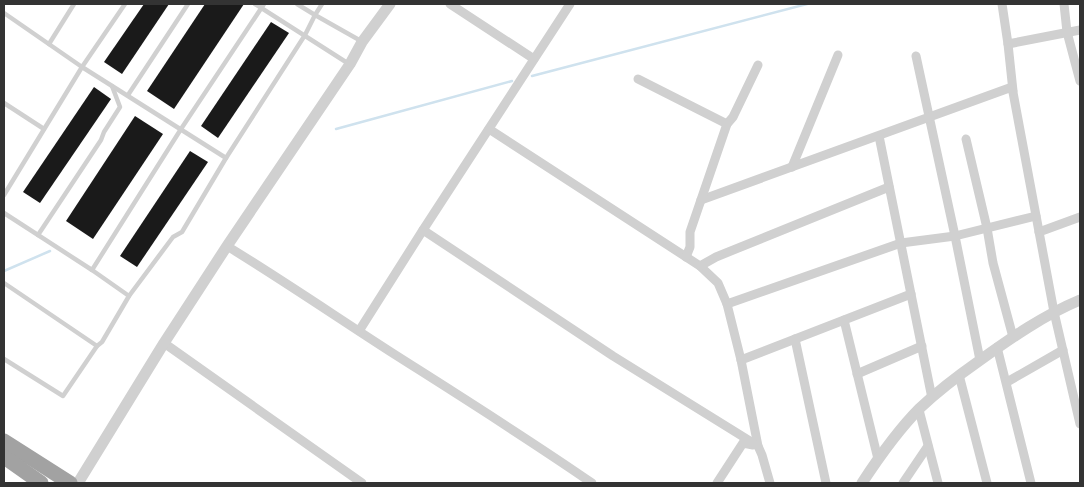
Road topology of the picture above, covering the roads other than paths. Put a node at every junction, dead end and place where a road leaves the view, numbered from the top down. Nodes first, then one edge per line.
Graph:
1 (74, 4) edge
2 (125, 4) edge
3 (188, 4) edge
4 (256, 4) edge
5 (298, 4) edge
6 (322, 4) edge
7 (390, 4) edge
8 (450, 4) edge
9 (570, 4) edge
10 (1002, 4) edge
11 (1064, 4) edge
12 (263, 6) edge
13 (4, 12) edge
14 (315, 15) junction
15 (1080, 30) edge
16 (1067, 32) junction
17 (305, 35) junction
18 (362, 42) junction
19 (49, 44) junction
20 (1008, 44) junction
21 (838, 55) dead end
22 (916, 56) dead end
23 (534, 59) junction
24 (350, 64) junction
25 (758, 65) dead end
26 (82, 67) junction
27 (638, 79) dead end
28 (1080, 81) edge
29 (111, 85) junction
30 (1014, 94) junction
31 (128, 95) junction
32 (4, 103) edge
33 (930, 117) junction
34 (727, 124) junction
35 (44, 129) junction
36 (181, 129) junction
37 (489, 129) junction
38 (879, 136) junction
39 (966, 139) dead end
40 (226, 158) junction
41 (792, 167) junction
42 (889, 187) junction
43 (4, 195) edge
44 (702, 200) junction
45 (4, 213) edge
46 (1036, 216) junction
47 (1080, 217) edge
48 (987, 228) junction
49 (423, 230) junction
50 (1039, 232) junction
51 (38, 235) junction
52 (955, 236) junction
53 (901, 244) junction
54 (227, 246) junction
55 (686, 257) junction
56 (700, 266) junction
57 (92, 270) junction
58 (4, 283) edge
59 (911, 294) junction
60 (129, 296) junction
61 (1080, 300) edge
62 (727, 304) junction
63 (1054, 312) junction
64 (844, 320) junction
65 (359, 331) junction
66 (1013, 337) junction
67 (796, 338) junction
68 (164, 343) junction
69 (97, 346) junction
70 (922, 346) junction
71 (997, 347) junction
72 (1063, 350) junction
73 (4, 359) edge
74 (741, 360) junction
75 (980, 360) junction
76 (857, 374) junction
77 (959, 375) junction
78 (1006, 382) junction
79 (932, 398) junction
80 (918, 410) junction
81 (1080, 424) edge
82 (4, 441) edge
83 (758, 446) junction
84 (928, 446) junction
85 (4, 457) edge
86 (878, 459) junction
87 (41, 483) edge
88 (70, 483) edge
89 (78, 483) edge
90 (362, 483) edge
91 (592, 483) edge
92 (717, 483) edge
93 (770, 483) edge
94 (826, 483) edge
95 (862, 483) edge
96 (903, 483) edge
97 (938, 483) edge
98 (987, 483) edge
99 (1031, 483) edge

1 - 19 lane
2 - 26 lane
3 - 31 lane
4 - 12 lane
5 - 14 lane
6 - 14 lane
7 - 18 street
8 - 23 street
9 - 23 street
10 - 20 street
11 - 16 street
12 - 17 lane
12 - 36 lane
13 - 19 lane
14 - 17 lane
14 - 18 lane
15 - 16 street
16 - 20 street
16 - 28 street
17 - 24 lane
17 - 40 lane
18 - 24 street
19 - 26 lane
20 - 30 street
21 - 41 street
22 - 33 street
23 - 37 street
24 - 54 street
25 - 34 street
26 - 29 lane
26 - 35 lane
27 - 34 street
29 - 31 lane
29 - 51 lane
30 - 33 street
30 - 46 street
31 - 36 lane
32 - 35 lane
33 - 38 street
33 - 52 street
34 - 44 street
35 - 43 lane
36 - 40 lane
36 - 57 lane
37 - 49 street
37 - 55 street
38 - 41 street
38 - 42 street
39 - 48 street
40 - 60 lane
41 - 44 street
42 - 53 street
42 - 56 street
44 - 55 street
45 - 51 lane
46 - 48 street
46 - 50 street
47 - 50 street
48 - 52 street
48 - 66 street
49 - 65 street
49 - 83 street
50 - 63 street
51 - 57 lane
52 - 53 street
52 - 75 street
53 - 59 street
53 - 62 street
54 - 65 street
54 - 68 street
55 - 56 street
56 - 62 street
57 - 60 lane
58 - 69 lane
59 - 64 street
59 - 70 street
60 - 69 lane
61 - 63 street
62 - 74 street
63 - 66 street
63 - 72 street
64 - 67 street
64 - 76 street
65 - 91 street
66 - 71 street
67 - 74 street
67 - 94 street
68 - 89 street
68 - 90 street
69 - 73 lane
70 - 76 street
70 - 79 street
71 - 75 street
71 - 78 street
72 - 78 street
72 - 81 street
74 - 83 street
75 - 77 street
76 - 86 street
77 - 79 street
77 - 98 street
78 - 99 street
79 - 80 street
80 - 84 street
80 - 86 street
82 - 88 highway
83 - 92 street
83 - 93 street
84 - 96 street
84 - 97 street
85 - 87 highway
86 - 95 street

